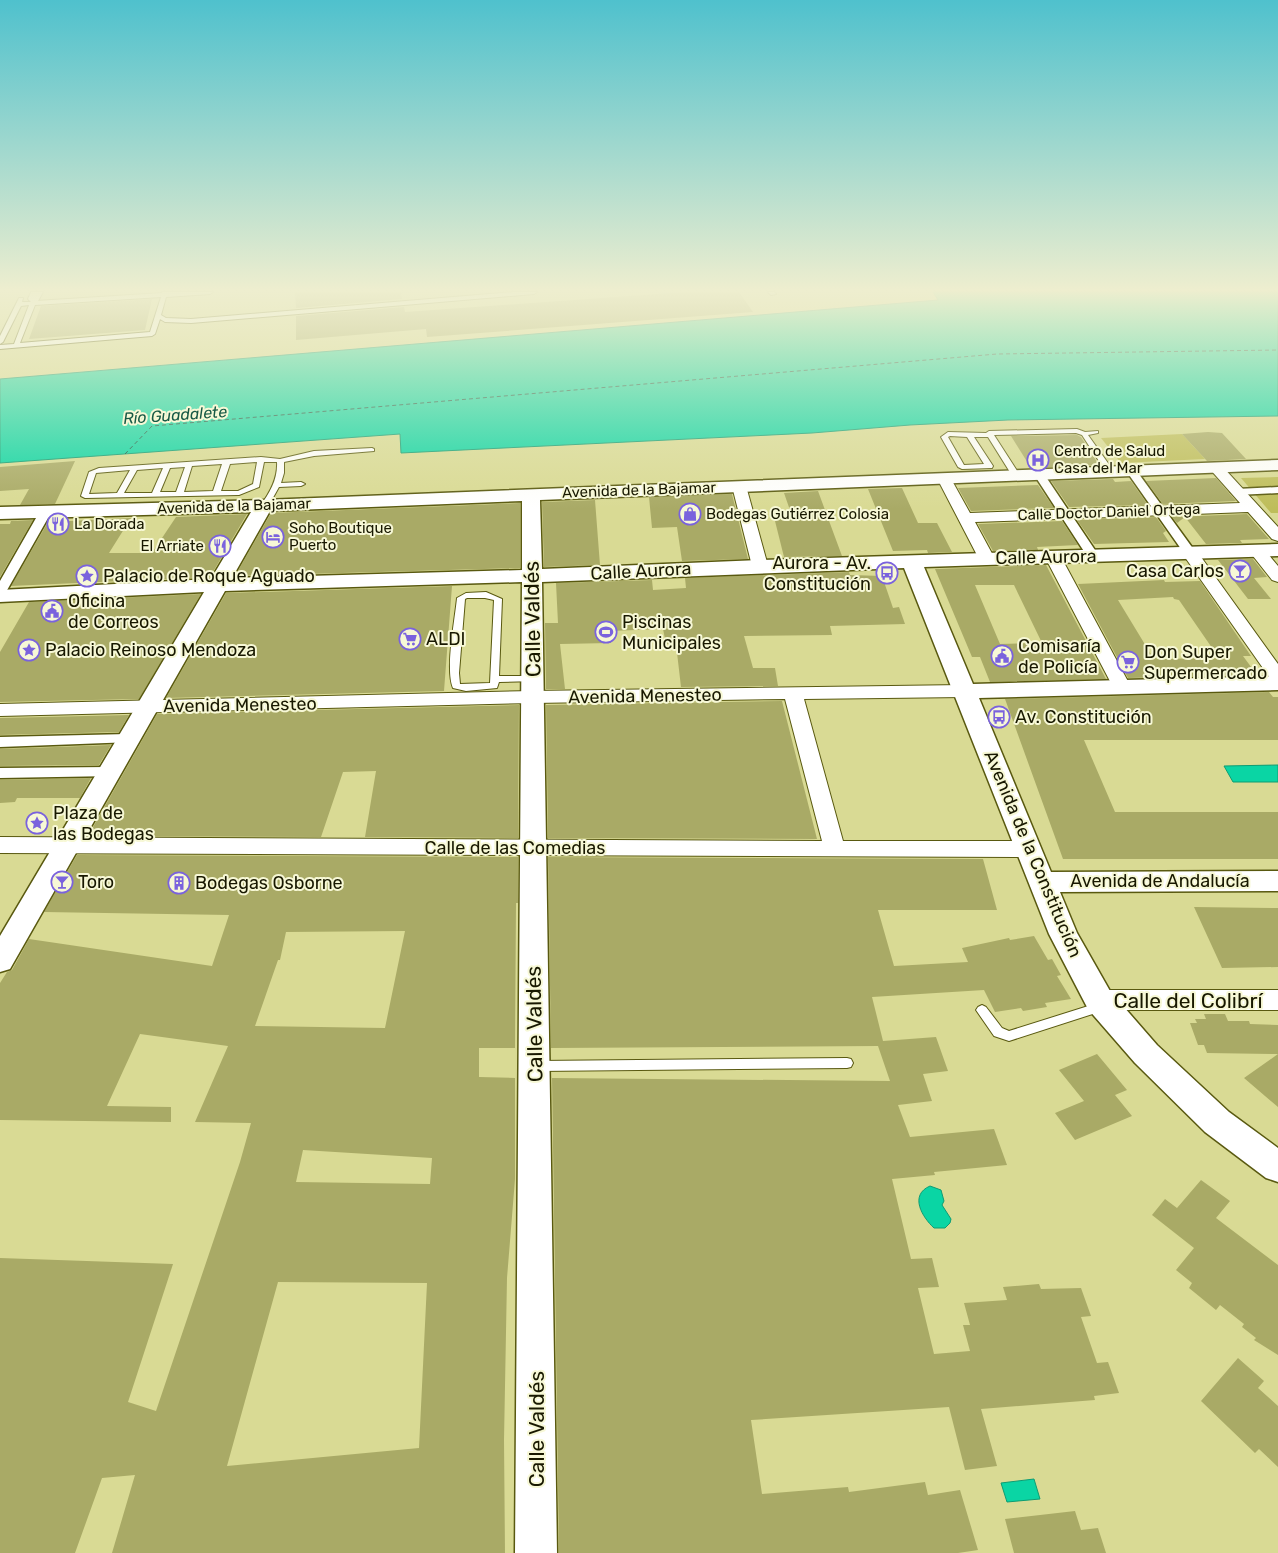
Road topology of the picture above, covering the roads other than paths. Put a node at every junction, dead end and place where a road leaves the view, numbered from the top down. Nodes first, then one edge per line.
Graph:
1 (1096, 432) dead end
2 (969, 434) junction
3 (1084, 434) junction
4 (990, 435) junction
5 (372, 450) dead end
6 (261, 459) junction
7 (227, 461) junction
8 (280, 461) junction
9 (190, 463) junction
10 (168, 465) junction
11 (1278, 465) edge
12 (135, 467) junction
13 (1216, 468) junction
14 (1132, 472) junction
15 (1111, 473) junction
16 (1040, 476) junction
17 (1018, 477) junction
18 (945, 480) junction
19 (301, 484) dead end
20 (276, 485) junction
21 (740, 486) junction
22 (1278, 490) edge
23 (1238, 492) junction
24 (216, 494) junction
25 (530, 494) junction
26 (155, 495) junction
27 (179, 495) junction
28 (120, 496) junction
29 (264, 506) junction
30 (1252, 507) junction
31 (1159, 510) junction
32 (46, 511) junction
33 (0, 513) edge
34 (1065, 514) junction
35 (966, 518) junction
36 (1278, 536) edge
37 (1278, 550) edge
38 (1257, 551) junction
39 (1190, 553) junction
40 (1093, 556) junction
41 (1053, 557) junction
42 (987, 559) junction
43 (912, 562) junction
44 (760, 566) junction
45 (530, 576) junction
46 (1278, 577) edge
47 (217, 585) junction
48 (466, 587) junction
49 (1, 597) edge
50 (1278, 677) edge
51 (495, 679) junction
52 (1278, 683) edge
53 (1122, 687) junction
54 (533, 688) junction
55 (964, 691) junction
56 (793, 694) junction
57 (146, 707) junction
58 (0, 710) edge
59 (128, 739) junction
60 (0, 742) edge
61 (109, 772) junction
62 (0, 773) edge
63 (67, 844) junction
64 (0, 845) edge
65 (834, 847) junction
66 (532, 849) junction
67 (1030, 849) junction
68 (1278, 881) edge
69 (1042, 882) junction
70 (0, 961) edge
71 (1278, 1000) edge
72 (1101, 1003) junction
73 (982, 1010) dead end
74 (847, 1063) dead end
75 (534, 1066) junction
76 (1278, 1166) edge
77 (536, 1553) edge

1 - 3 lane
2 - 2 lane
2 - 4 lane
3 - 4 lane
3 - 15 lane
4 - 17 lane
5 - 8 lane
6 - 7 lane
6 - 8 lane
6 - 24 lane
7 - 9 lane
7 - 24 lane
8 - 20 lane
9 - 10 lane
9 - 27 lane
10 - 12 lane
10 - 26 lane
11 - 13 street, Avenida de la Bajamar
12 - 28 lane
12 - 28 lane
13 - 14 street, Avenida de la Bajamar
13 - 23 street
14 - 15 street, Avenida de la Bajamar
14 - 31 street
15 - 16 street, Avenida de la Bajamar
16 - 17 street, Avenida de la Bajamar
16 - 34 street
17 - 18 street, Avenida de la Bajamar
18 - 21 street, Avenida de la Bajamar
18 - 35 street
19 - 20 lane
20 - 29 lane
21 - 25 street, Avenida de la Bajamar
21 - 44 street
22 - 23 street
23 - 30 street
24 - 27 lane
25 - 29 street, Avenida de la Bajamar
25 - 45 street, Calle Valdés
26 - 27 lane
26 - 28 lane
29 - 32 street, Avenida de la Bajamar
29 - 47 street
30 - 31 street, Calle Doctor Daniel Ortega
30 - 36 street
31 - 34 street, Calle Doctor Daniel Ortega
31 - 39 street
32 - 33 street, Avenida de la Bajamar
32 - 49 street
34 - 35 street, Calle Doctor Daniel Ortega
34 - 40 street
35 - 42 street
37 - 38 street, Calle Aurora
38 - 39 street, Calle Aurora
38 - 46 street
39 - 40 street, Calle Aurora
39 - 50 street
40 - 41 street, Calle Aurora
41 - 42 street, Calle Aurora
41 - 53 street
42 - 43 street, Calle Aurora
43 - 44 street, Calle Aurora
43 - 55 street, Avenida de la Constitución
44 - 45 street, Calle Aurora
45 - 48 street, Calle Aurora
45 - 54 street, Calle Valdés
47 - 48 street, Calle Aurora
47 - 49 street, Calle Aurora
47 - 57 street
48 - 51 lane
48 - 51 lane
51 - 54 lane
52 - 53 street
53 - 55 street
54 - 56 street, Avenida Menesteo
54 - 57 street, Avenida Menesteo
54 - 66 street, Calle Valdés
55 - 56 street, Avenida Menesteo
55 - 67 street, Avenida de la Constitución
56 - 65 street
57 - 58 street, Avenida Menesteo
57 - 59 street
59 - 60 street
59 - 61 street
61 - 62 street
61 - 63 street
63 - 64 street, Calle de las Comedias
63 - 66 street, Calle de las Comedias
63 - 70 street
65 - 66 street, Calle de las Comedias
65 - 67 street, Calle de las Comedias
66 - 75 street, Calle Valdés
67 - 69 street, Avenida de la Constitución
68 - 69 street, Avenida de Andalucía
69 - 72 street, Avenida de la Constitución
71 - 72 street, Calle del Colibrí
72 - 73 lane
72 - 76 street, Avenida de la Constitución
74 - 75 lane
75 - 77 street, Calle Valdés

